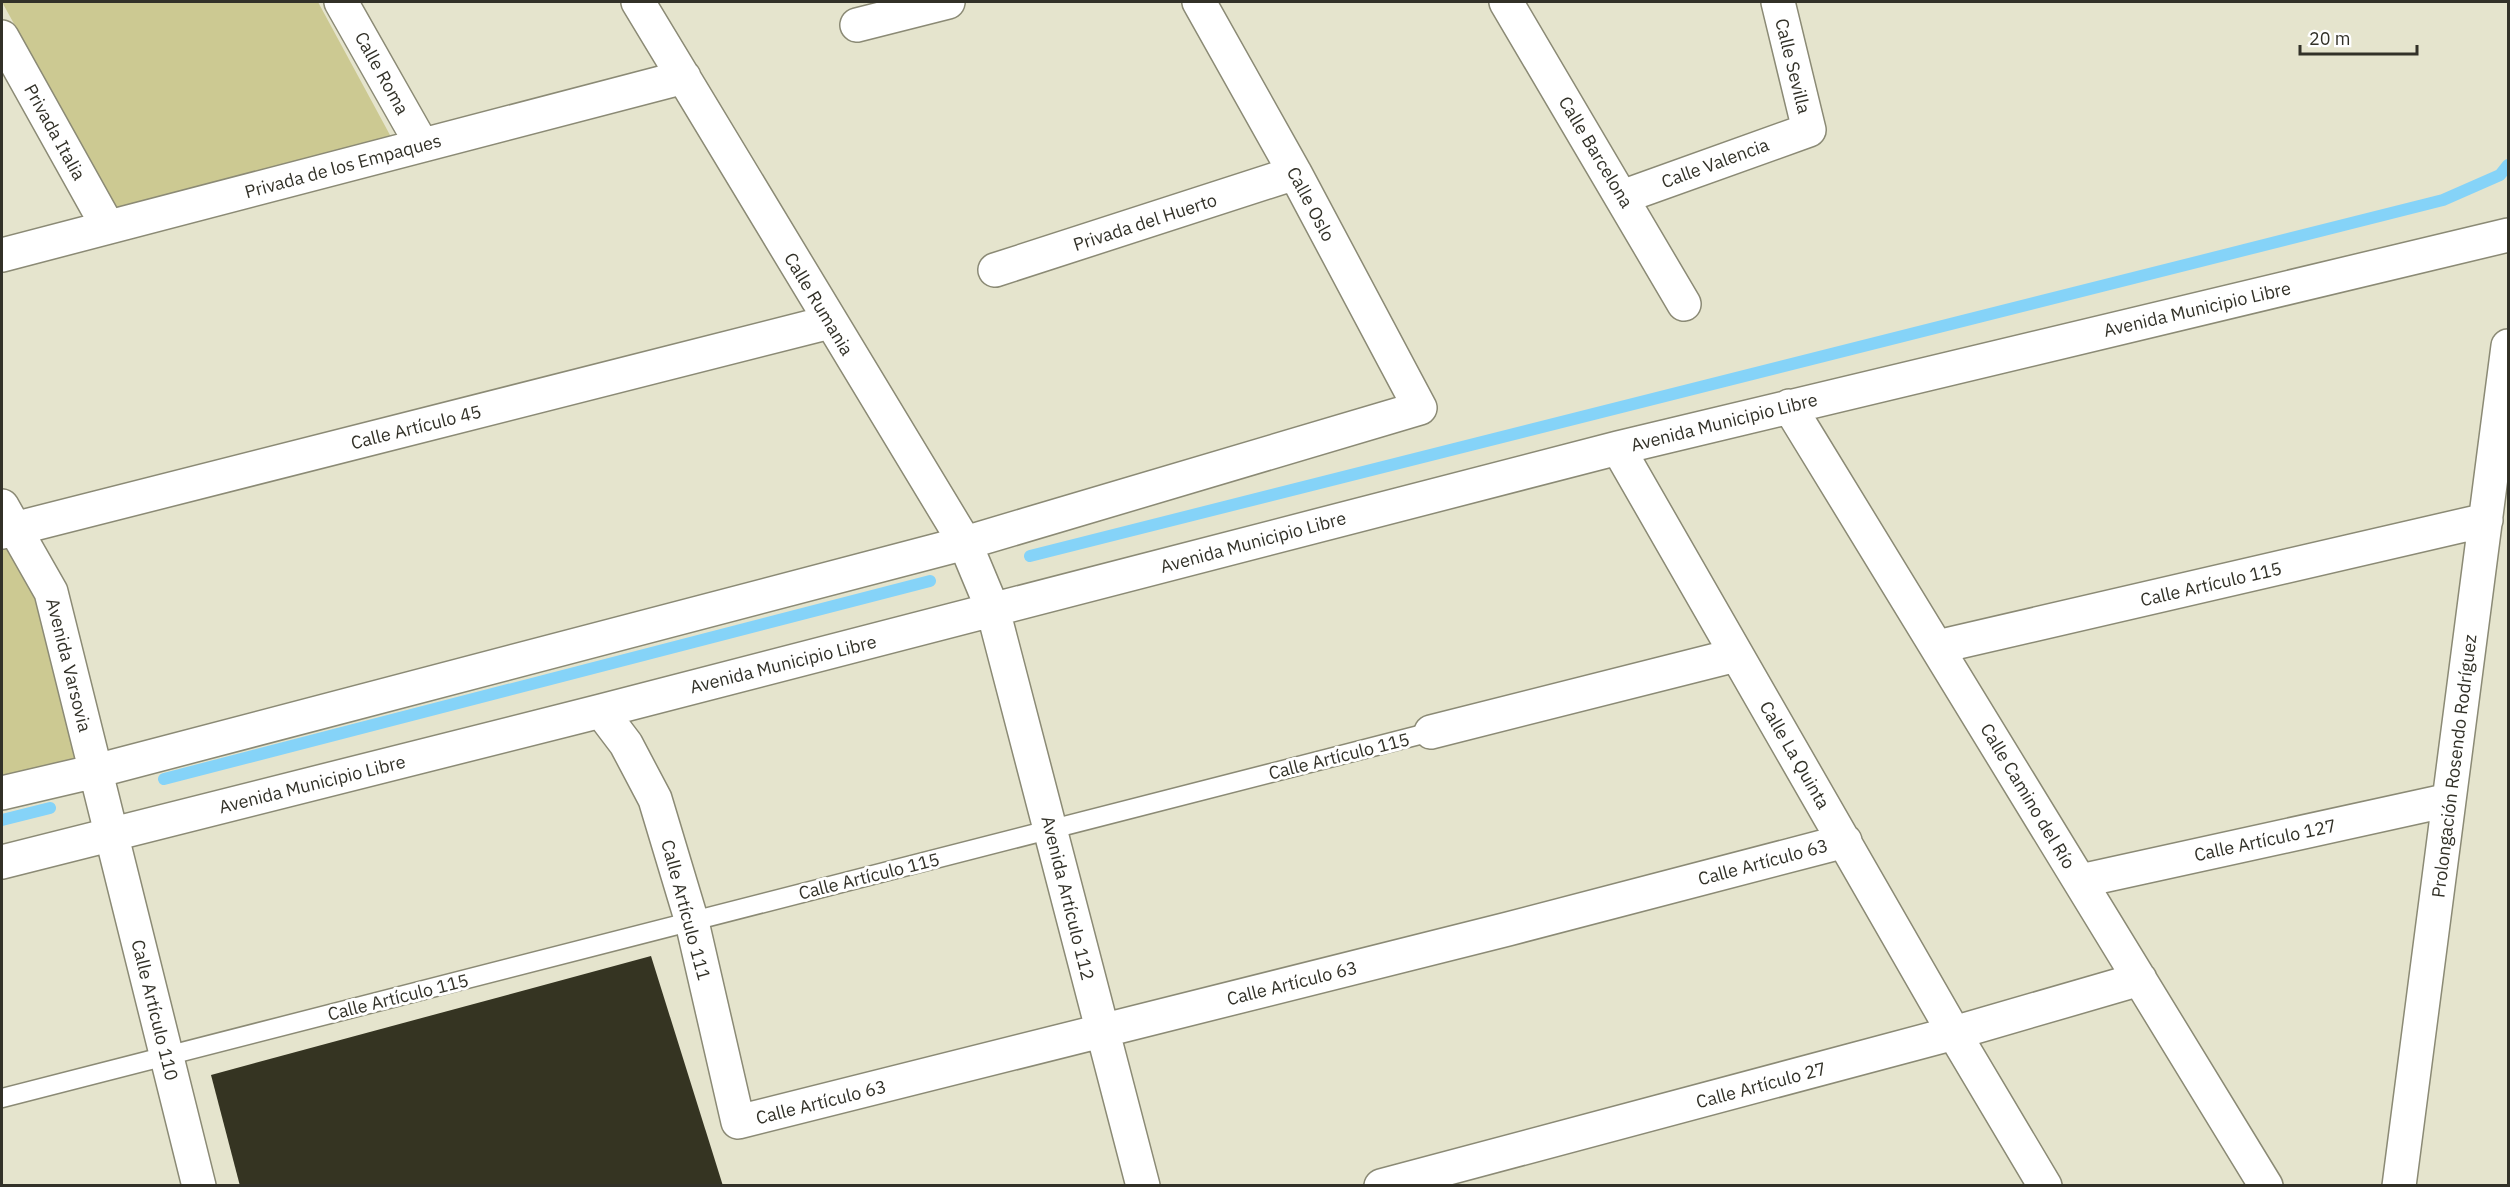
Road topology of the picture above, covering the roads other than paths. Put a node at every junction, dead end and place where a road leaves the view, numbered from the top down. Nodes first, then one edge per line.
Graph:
1 (341, 2) edge
2 (638, 2) edge
3 (948, 2) edge
4 (1199, 2) edge
5 (1506, 2) edge
6 (1778, 2) edge
7 (857, 24) dead end
8 (2, 37) edge
9 (684, 77) junction
10 (1809, 130) joint
11 (422, 145) junction
12 (1295, 173) junction
13 (1622, 196) junction
14 (108, 227) junction
15 (2508, 235) edge
16 (2, 255) edge
17 (995, 270) dead end
18 (1684, 304) dead end
19 (830, 322) junction
20 (2508, 346) edge
21 (1789, 406) junction
22 (1618, 448) junction
23 (2486, 520) junction
24 (6, 522) edge
25 (965, 543) junction
26 (993, 610) junction
27 (1937, 647) junction
28 (1736, 655) junction
29 (601, 711) junction
30 (1431, 732) joint
31 (96, 771) junction
32 (2, 793) edge
33 (2450, 800) junction
34 (1051, 830) junction
35 (111, 835) junction
36 (1845, 841) junction
37 (2, 862) edge
38 (2080, 881) junction
39 (692, 922) junction
40 (2140, 979) junction
41 (1102, 1030) junction
42 (1954, 1033) junction
43 (167, 1057) junction
44 (2, 1098) edge
45 (738, 1122) joint
46 (199, 1185) edge
47 (1143, 1185) edge
48 (1381, 1185) edge
49 (2045, 1185) edge
50 (2266, 1185) edge
51 (2399, 1185) edge

1 - 11 street, Calle Roma
2 - 9 street, Calle Rumania
3 - 7 street
4 - 12 street, Calle Oslo
5 - 13 street, Calle Barcelona
6 - 10 street, Calle Sevilla
8 - 14 street, Privada Italia
9 - 11 street, Privada de los Empaques
9 - 19 street, Calle Rumania
10 - 13 street, Calle Valencia
11 - 14 street, Privada de los Empaques
12 - 17 street, Privada del Huerto
12 - 25 street, Calle Oslo
13 - 18 street, Calle Barcelona
14 - 16 street, Privada de los Empaques
15 - 21 street, Avenida Municipio Libre
19 - 24 street, Calle Artículo 45
19 - 25 street, Calle Rumania
20 - 23 street, Prolongación Rosendo Rodríguez
21 - 22 street, Avenida Municipio Libre
21 - 27 street, Calle Camino del Río
22 - 26 street, Avenida Municipio Libre
22 - 28 street, Calle La Quinta
23 - 27 street, Calle Artículo 115
23 - 33 street, Prolongación Rosendo Rodríguez
24 - 31 street, Avenida Varsovia
25 - 26 street, Calle Rumania
25 - 31 street
26 - 29 street, Avenida Municipio Libre
26 - 34 street, Avenida Artículo 112
27 - 38 street, Calle Camino del Río
28 - 30 street, Calle Artículo 115
28 - 36 street, Calle La Quinta
29 - 35 street, Avenida Municipio Libre
29 - 39 street, Calle Artículo 111
30 - 34 lane, Calle Artículo 115
31 - 32 street
31 - 35 street, Avenida Varsovia
33 - 38 street, Calle Artículo 127
33 - 51 street, Prolongación Rosendo Rodríguez
34 - 39 lane, Calle Artículo 115
34 - 41 street, Avenida Artículo 112
35 - 37 street, Avenida Municipio Libre
35 - 43 street, Calle Artículo 110
36 - 41 street, Calle Artículo 63
36 - 42 street, Calle La Quinta
38 - 40 street, Calle Camino del Río
39 - 43 lane, Calle Artículo 115
39 - 45 street, Calle Artículo 111
40 - 42 street, Calle Artículo 27
40 - 50 street, Calle Camino del Río
41 - 45 street, Calle Artículo 63
41 - 47 street, Avenida Artículo 112
42 - 48 street, Calle Artículo 27
42 - 49 street, Calle La Quinta
43 - 44 lane, Calle Artículo 115
43 - 46 street, Calle Artículo 110

